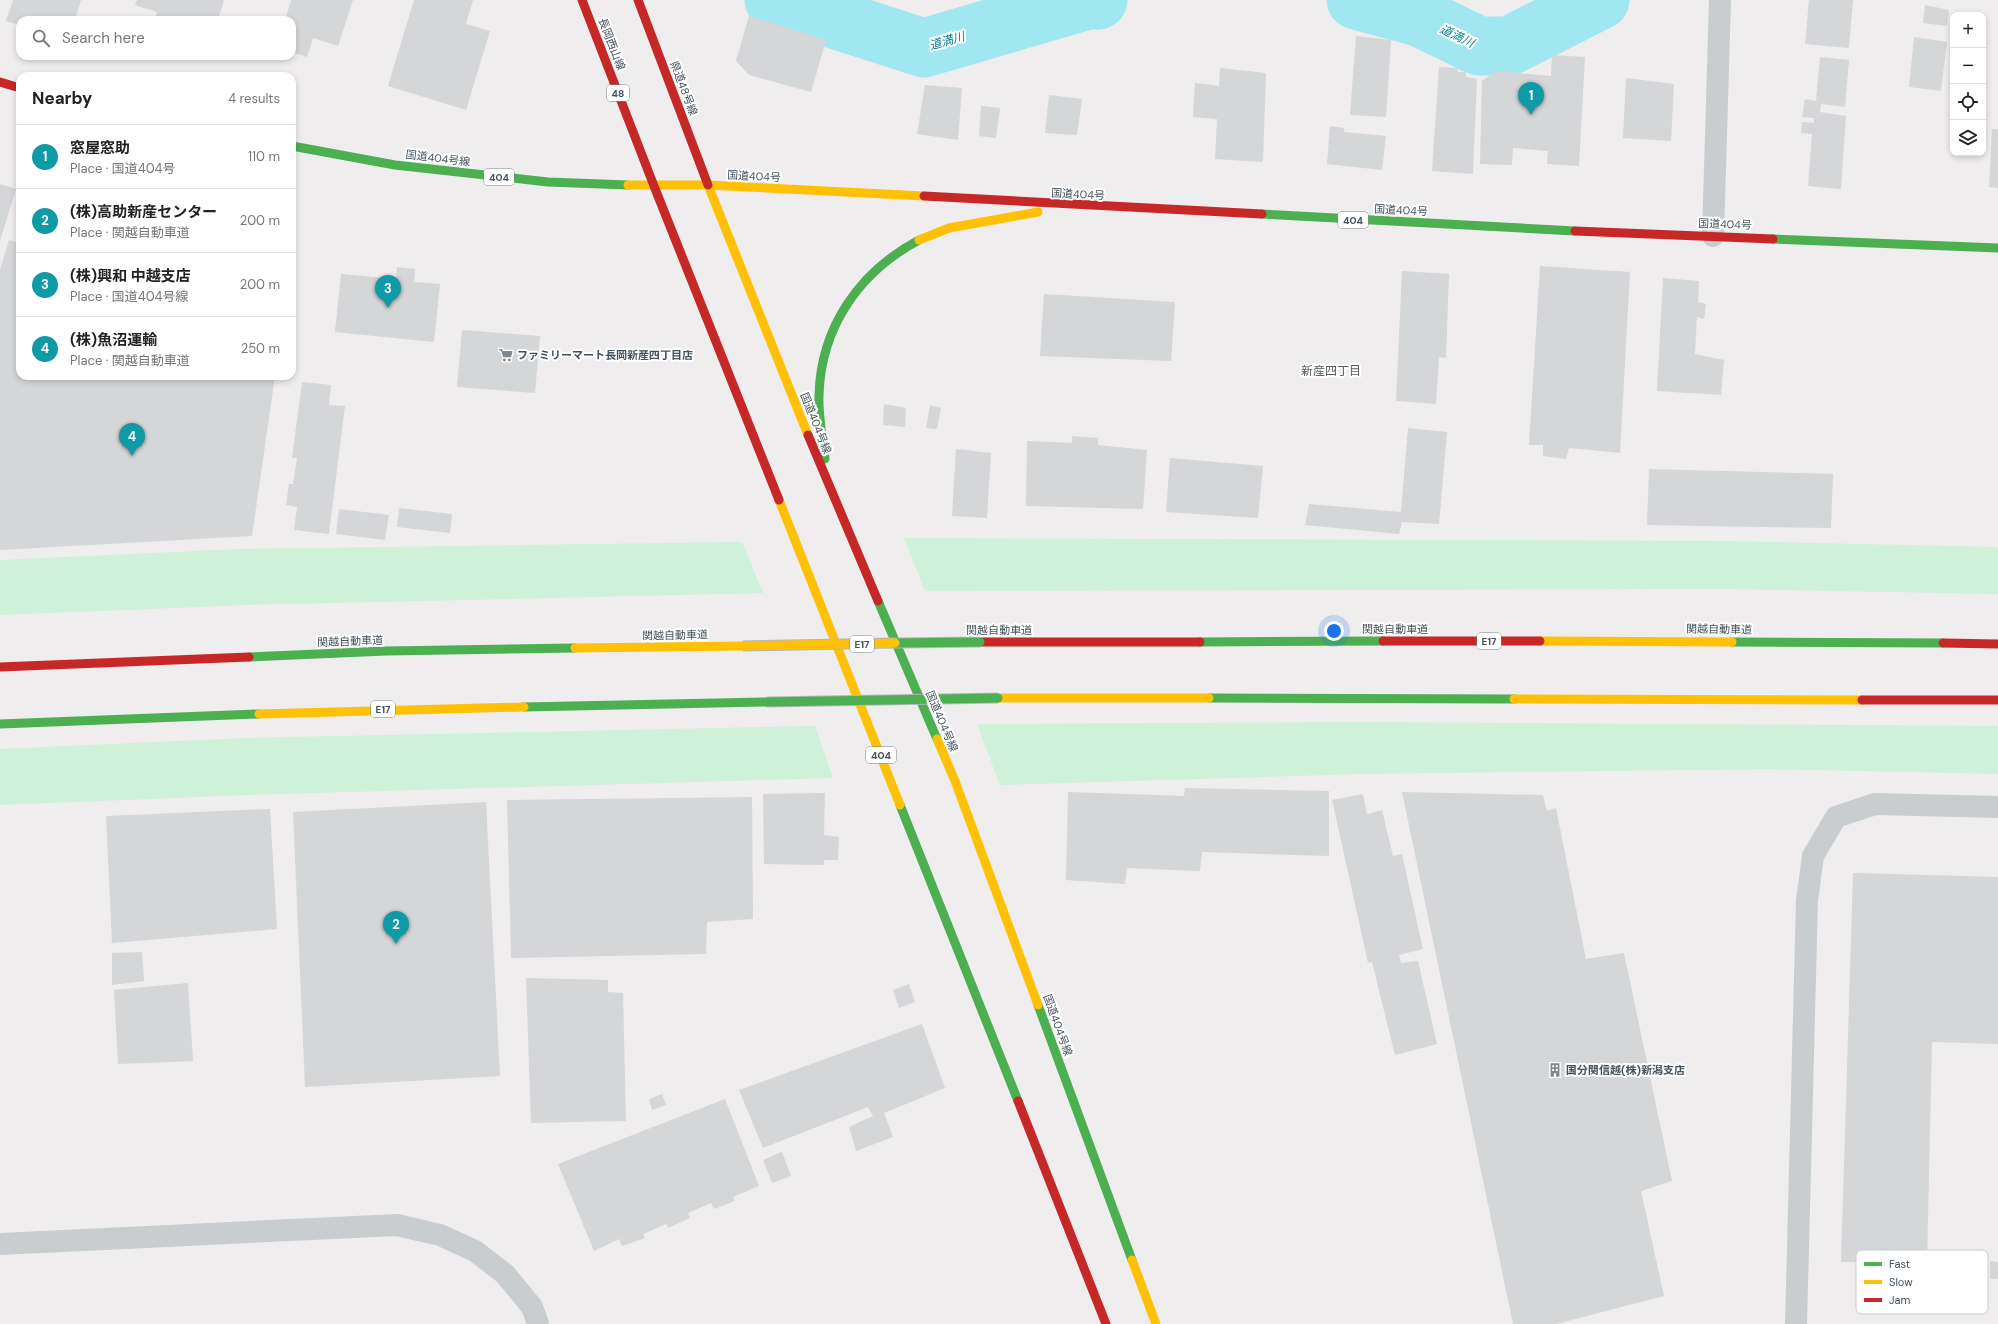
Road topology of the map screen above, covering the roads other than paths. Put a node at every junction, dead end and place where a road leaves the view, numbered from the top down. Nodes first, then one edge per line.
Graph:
1 (582, 0) edge
2 (638, 0) edge
3 (1720, 0) edge
4 (0, 82) edge
5 (16, 87) edge
6 (296, 147) edge
7 (708, 185) junction
8 (654, 186) junction
9 (1073, 205) junction
10 (1714, 236) junction
11 (1998, 248) edge
12 (826, 480) junction
13 (1998, 644) edge
14 (0, 667) edge
15 (1998, 700) edge
16 (0, 724) edge
17 (1998, 807) edge
18 (0, 1244) edge
19 (538, 1324) edge
20 (1106, 1324) edge
21 (1156, 1324) edge
22 (1796, 1324) edge

1 - 8 main road, 長岡西山線 / 48
2 - 7 main road, 県道48号線
3 - 10 street
4 - 5 main road
6 - 8 main road, 国道404号線 / 404
7 - 8 main road, 国道404号線 / 404
7 - 9 main road, 国道404号 / 404
7 - 12 main road, 国道404号線
8 - 20 main road, 404
9 - 10 main road, 国道404号 / 404
9 - 12 main road
10 - 11 main road, 国道404号 / 404
12 - 21 main road, 国道404号線
13 - 14 main road, 関越自動車道 / E17, bridge
15 - 16 main road, E17, bridge
17 - 22 street
18 - 19 street

